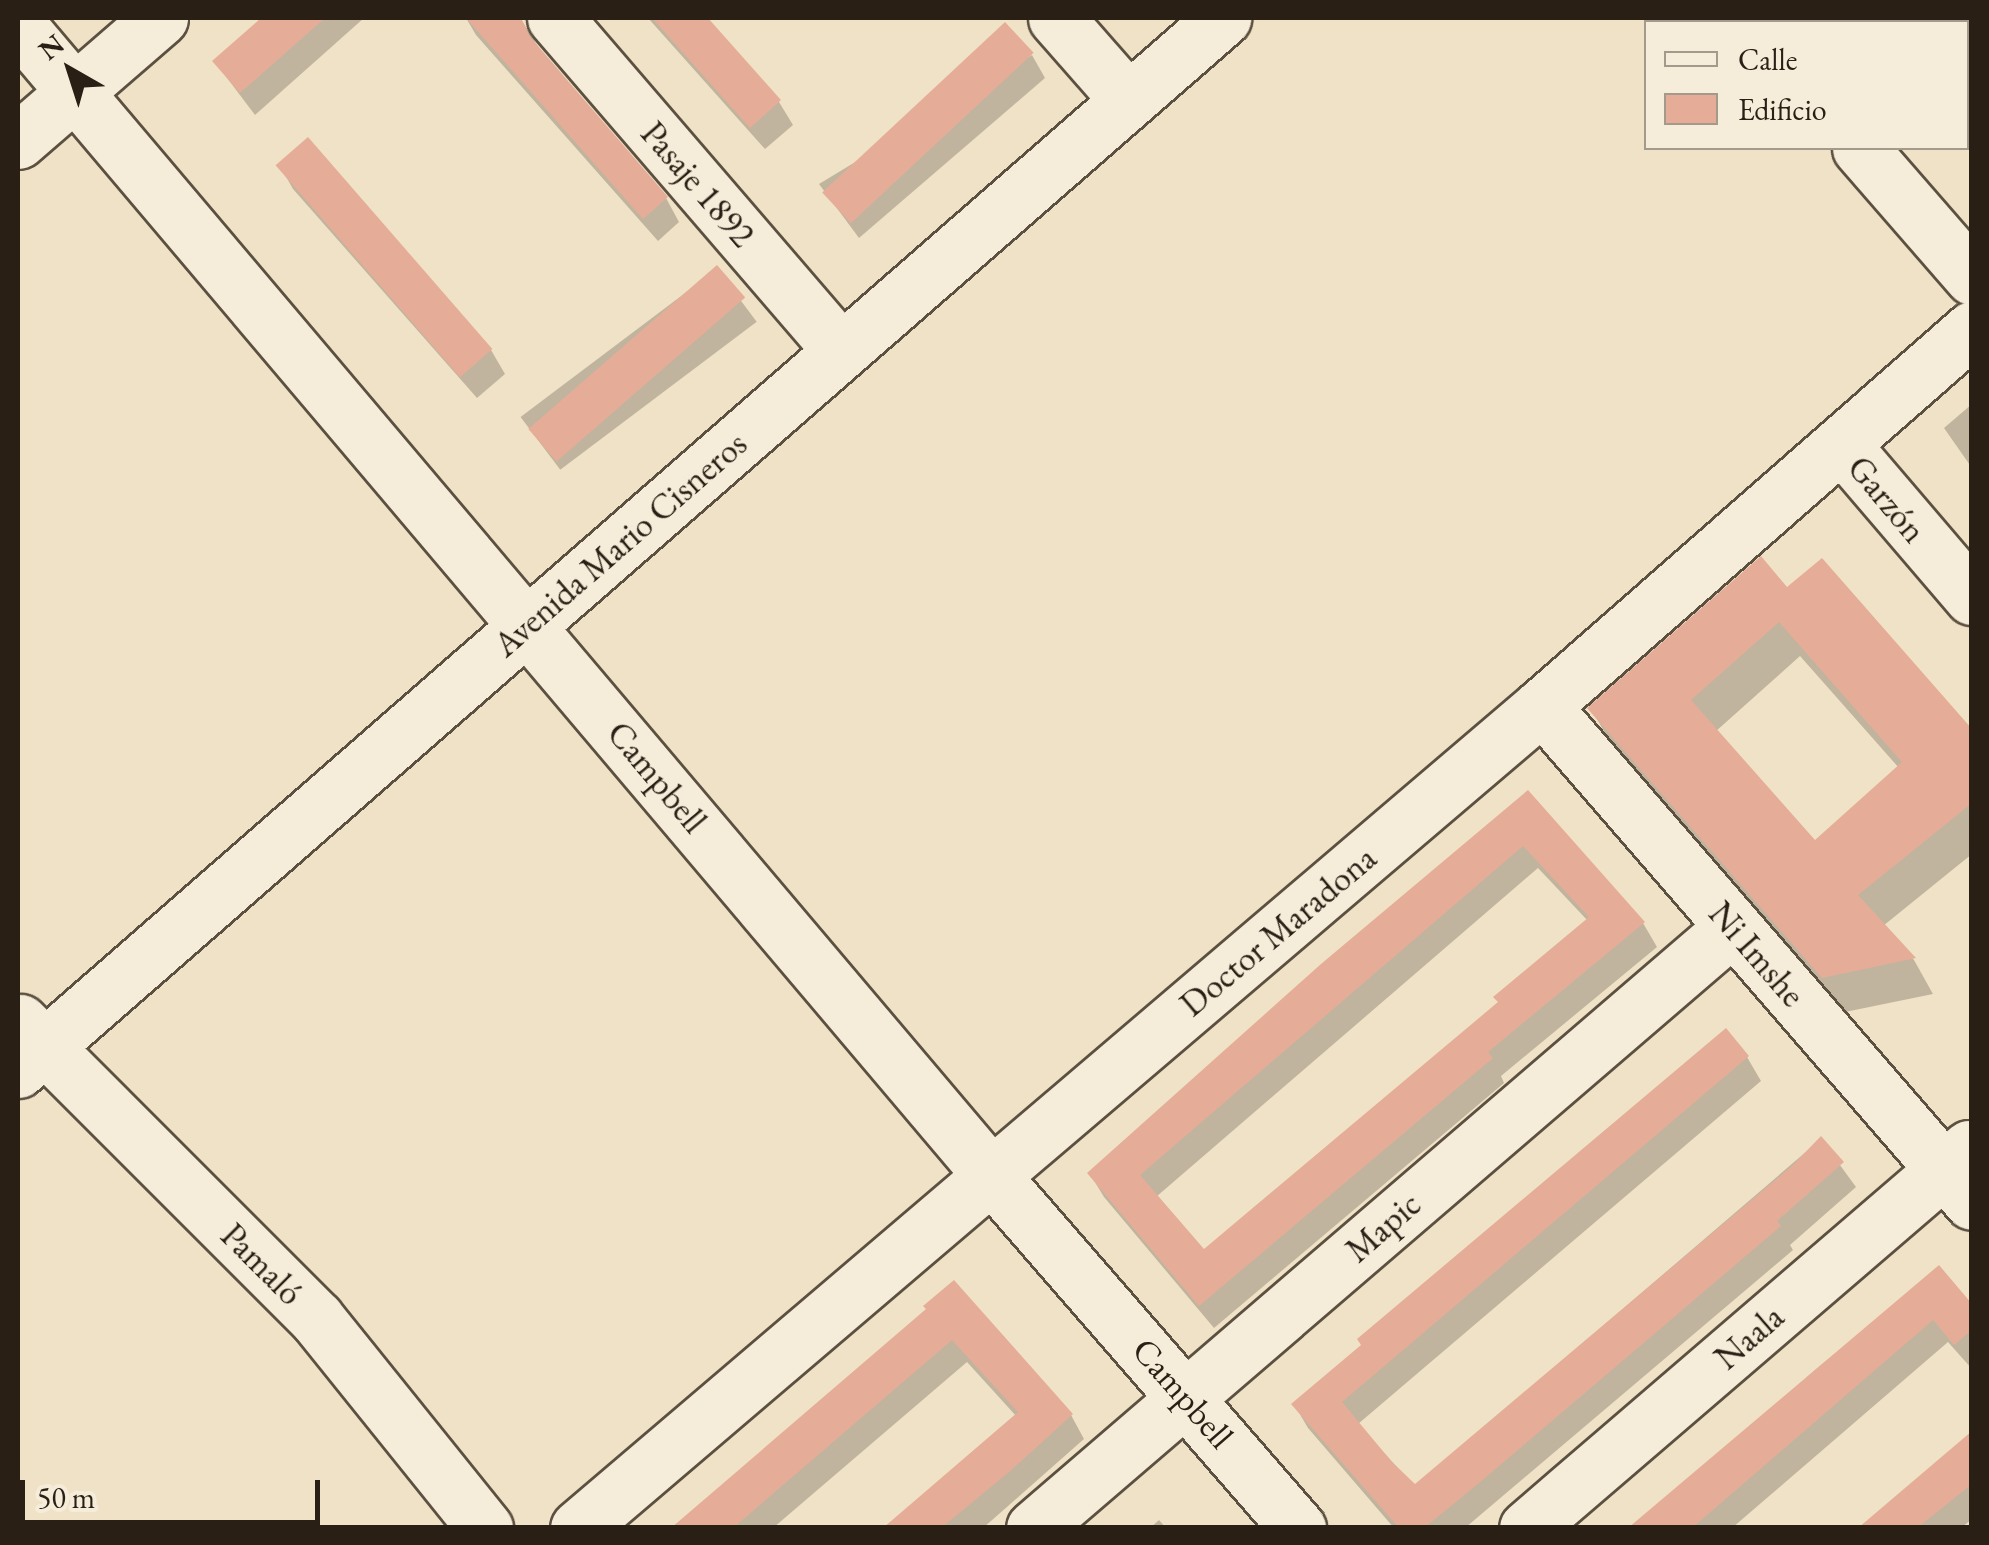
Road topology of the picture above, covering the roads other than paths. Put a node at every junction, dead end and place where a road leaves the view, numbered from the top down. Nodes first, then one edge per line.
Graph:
1 (160, 18) edge
2 (554, 18) edge
3 (1056, 18) edge
4 (1222, 18) edge
5 (18, 25) edge
6 (74, 92) junction
7 (1128, 100) junction
8 (18, 141) edge
9 (1862, 150) edge
10 (1972, 277) edge
11 (1972, 328) edge
12 (841, 350) junction
13 (1842, 446) junction
14 (1972, 597) edge
15 (528, 624) junction
16 (1542, 706) junction
17 (1733, 927) junction
18 (26, 1045) edge
19 (1962, 1173) edge
20 (991, 1175) junction
21 (1186, 1396) junction
22 (485, 1528) edge
23 (578, 1528) edge
24 (1034, 1528) edge
25 (1298, 1528) edge
26 (1528, 1528) edge

1 - 6 street
2 - 12 street, Pasaje 1892
3 - 7 street
4 - 7 street, Avenida Mario Cisneros
5 - 6 street, Campbell
6 - 8 street
6 - 15 street, Campbell
7 - 12 street, Avenida Mario Cisneros
9 - 10 street
11 - 13 street, Doctor Maradona
12 - 15 street, Avenida Mario Cisneros
13 - 14 street, Garzón
13 - 16 street, Doctor Maradona
15 - 18 street, Avenida Mario Cisneros
15 - 20 street, Campbell
16 - 17 street, Ni Imshe
16 - 20 street, Doctor Maradona
17 - 19 street, Ni Imshe
17 - 21 street, Mapic
18 - 22 street, Pamaló
19 - 26 street, Naala
20 - 21 street, Campbell
20 - 23 street, Doctor Maradona
21 - 24 street, Mapic
21 - 25 street, Campbell

